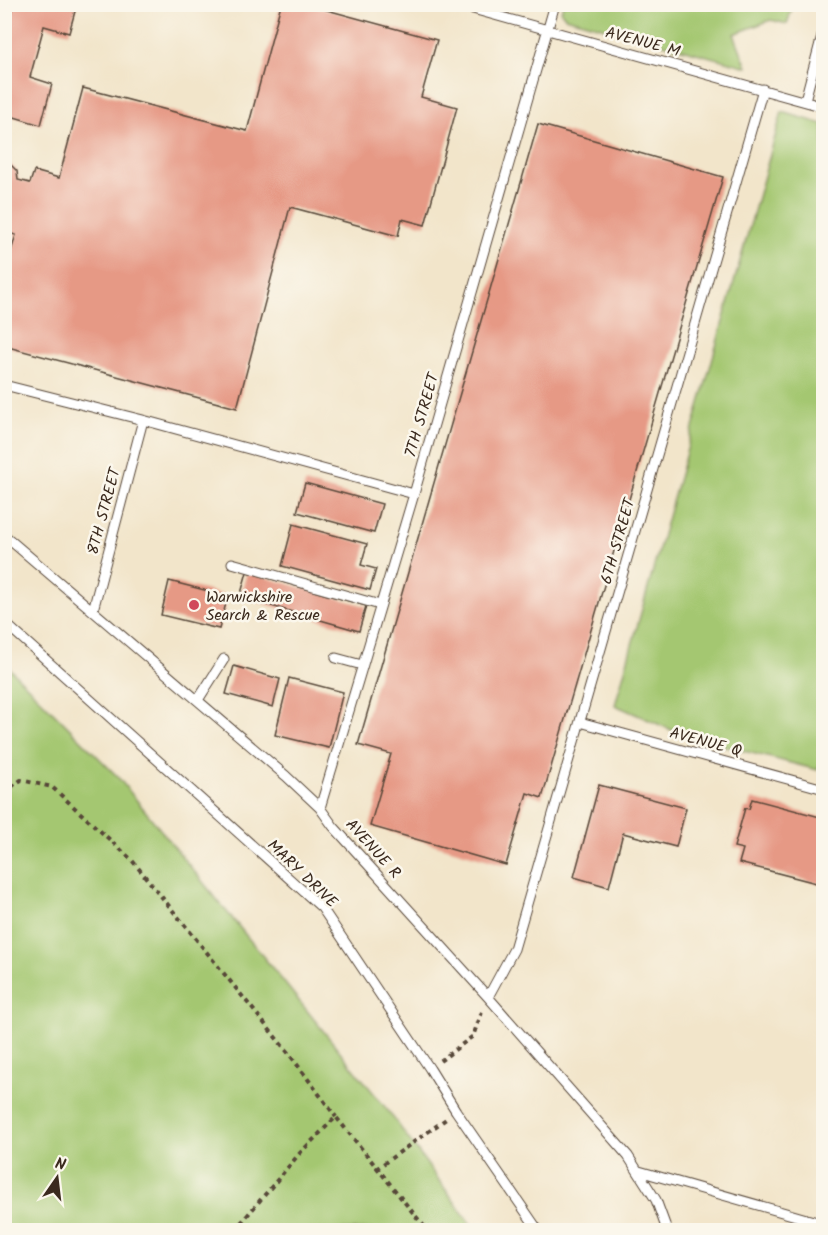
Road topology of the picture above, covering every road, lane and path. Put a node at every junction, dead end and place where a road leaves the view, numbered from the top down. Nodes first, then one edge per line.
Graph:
1 (455, 4) edge
2 (555, 4) edge
3 (824, 28) edge
4 (548, 30) junction
5 (763, 89) junction
6 (805, 100) junction
7 (824, 107) edge
8 (4, 386) edge
9 (142, 420) junction
10 (414, 494) junction
11 (4, 535) edge
12 (232, 562) dead end
13 (380, 605) junction
14 (93, 610) junction
15 (4, 622) edge
16 (336, 658) dead end
17 (224, 659) dead end
18 (362, 664) junction
19 (198, 700) junction
20 (580, 722) junction
21 (824, 789) edge
22 (4, 792) edge
23 (320, 808) junction
24 (488, 997) junction
25 (430, 1069) junction
26 (456, 1111) junction
27 (336, 1117) junction
28 (376, 1169) junction
29 (639, 1172) junction
30 (824, 1224) edge
31 (235, 1230) edge
32 (427, 1230) edge
33 (538, 1230) edge
34 (667, 1230) edge

1 - 4 lane, AVENUE M
2 - 4 lane, 7TH STREET
3 - 6 lane
4 - 5 lane, AVENUE M
4 - 10 lane, 7TH STREET
5 - 6 lane, AVENUE M
5 - 20 lane, 6TH STREET
6 - 7 lane, AVENUE M
8 - 9 lane
9 - 10 lane
9 - 14 lane, 8TH STREET
10 - 13 lane, 7TH STREET
11 - 14 lane, AVENUE R
12 - 13 lane
13 - 18 lane, 7TH STREET
14 - 19 lane, AVENUE R
15 - 25 lane, MARY DRIVE
16 - 18 lane
17 - 19 lane
18 - 23 lane, 7TH STREET
19 - 23 lane, AVENUE R
20 - 21 lane, AVENUE Q
20 - 24 lane, 6TH STREET
22 - 27 path
23 - 24 lane, AVENUE R
24 - 25 path
24 - 29 lane, AVENUE R
25 - 26 lane, MARY DRIVE
26 - 28 path
26 - 33 lane, MARY DRIVE
27 - 28 path
27 - 31 path
28 - 32 path
29 - 30 lane
29 - 34 lane, AVENUE R

